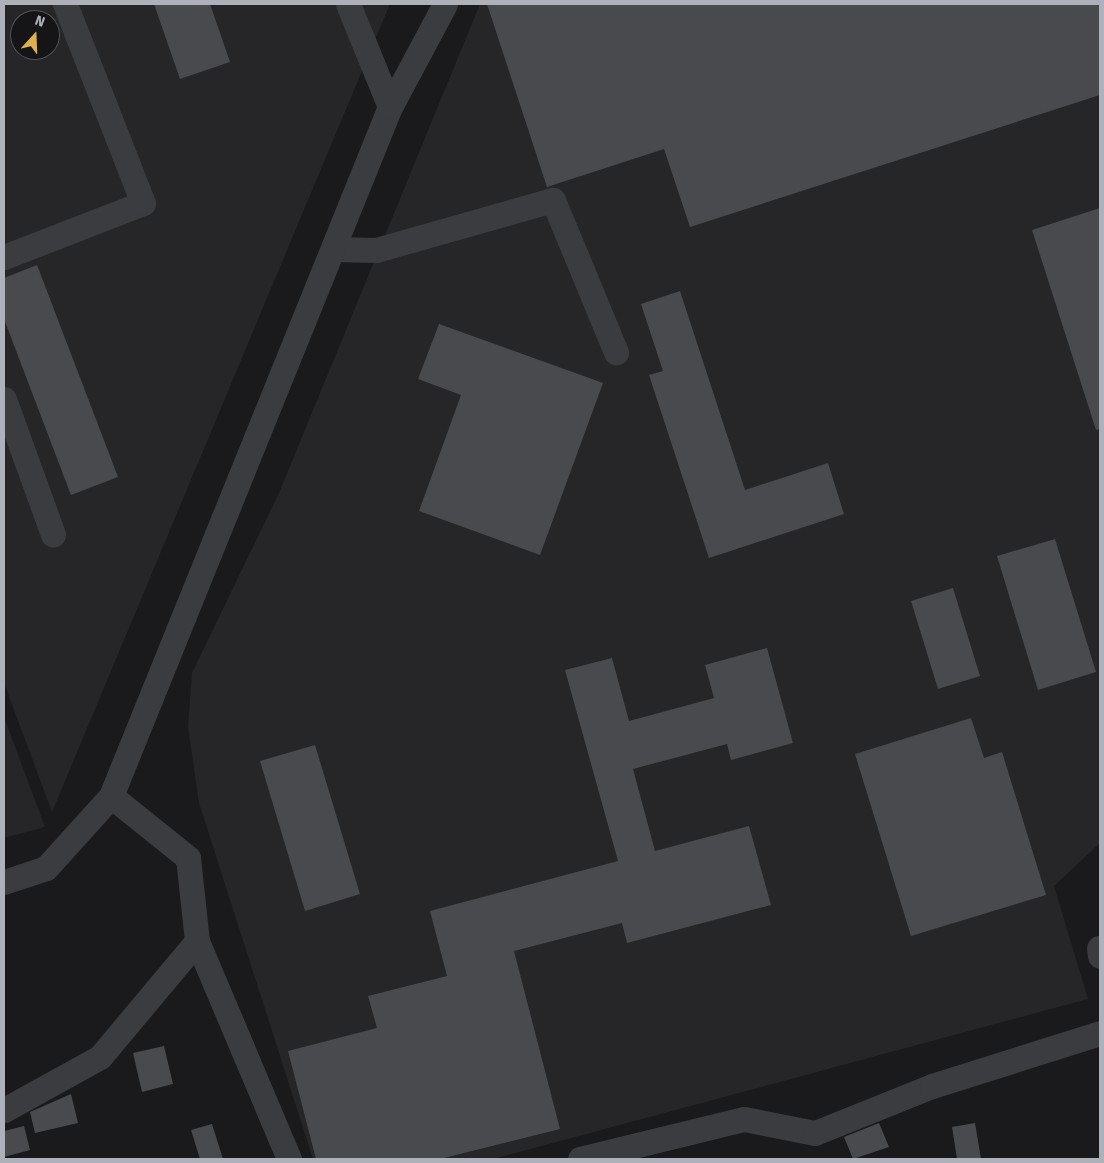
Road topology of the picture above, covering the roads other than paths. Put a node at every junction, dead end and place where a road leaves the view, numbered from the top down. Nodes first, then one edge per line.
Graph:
1 (65, 4) edge
2 (348, 4) edge
3 (445, 4) edge
4 (390, 107) junction
5 (332, 249) junction
6 (4, 257) edge
7 (616, 352) dead end
8 (4, 398) edge
9 (53, 534) dead end
10 (111, 796) junction
11 (4, 882) edge
12 (197, 941) junction
13 (1100, 1033) edge
14 (4, 1110) edge
15 (289, 1159) edge
16 (580, 1159) edge

1 - 6 street
2 - 4 street
3 - 4 street
4 - 5 street
5 - 7 street
5 - 10 street
8 - 9 street
10 - 11 street
10 - 12 street
12 - 14 street
12 - 15 street
13 - 16 street

